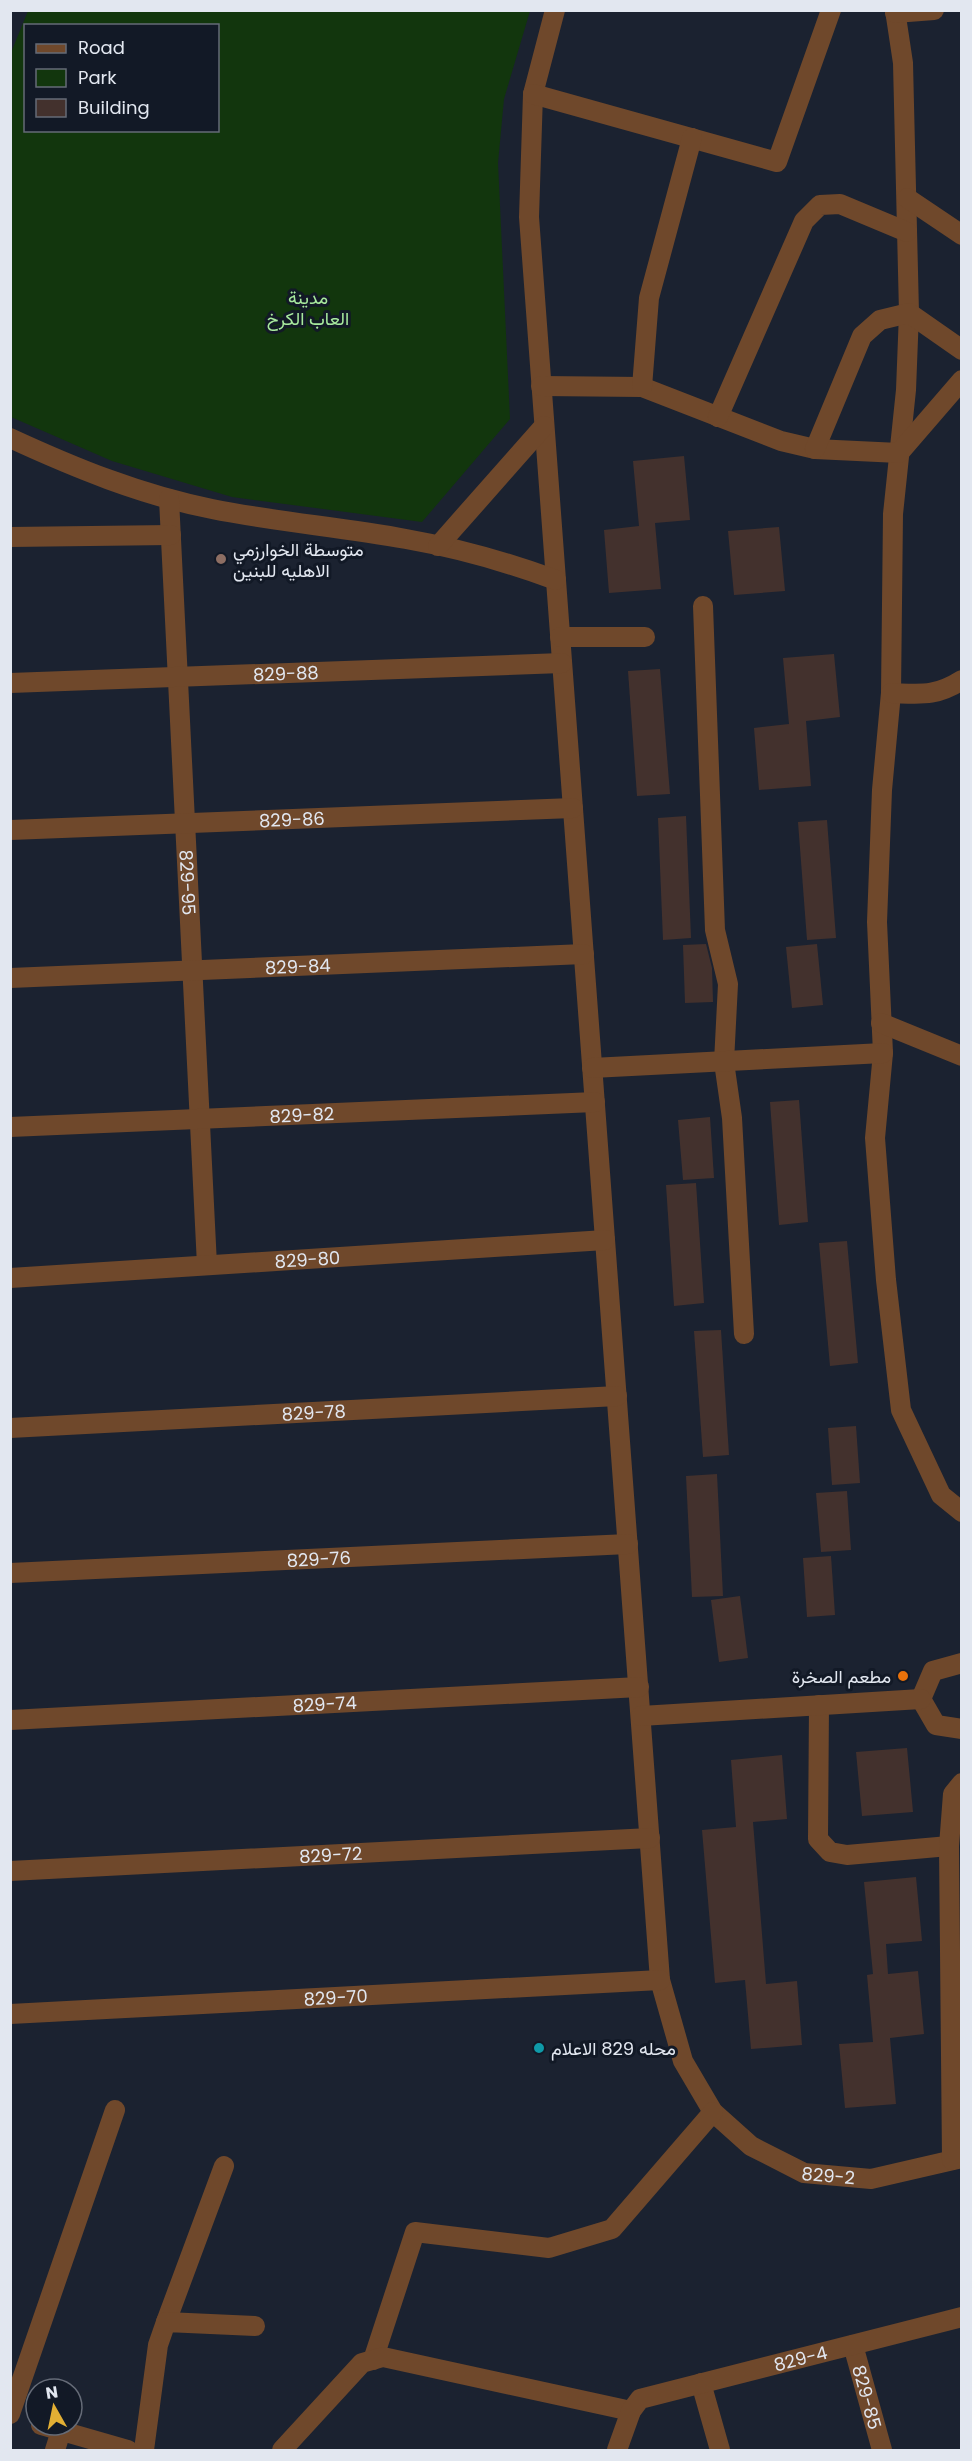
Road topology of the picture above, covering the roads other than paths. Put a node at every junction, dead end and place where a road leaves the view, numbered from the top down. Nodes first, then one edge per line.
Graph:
1 (555, 10) edge
2 (831, 10) edge
3 (934, 10) edge
4 (895, 12) edge
5 (533, 94) junction
6 (692, 138) junction
7 (906, 198) junction
8 (907, 232) junction
9 (962, 235) edge
10 (909, 313) junction
11 (962, 350) edge
12 (962, 380) edge
13 (542, 386) junction
14 (642, 387) junction
15 (718, 417) junction
16 (544, 426) junction
17 (10, 438) edge
18 (815, 449) junction
19 (899, 453) junction
20 (169, 499) junction
21 (171, 535) junction
22 (10, 537) edge
23 (438, 546) junction
24 (556, 580) junction
25 (703, 606) dead end
26 (560, 637) junction
27 (645, 637) dead end
28 (562, 663) junction
29 (179, 677) junction
30 (962, 680) edge
31 (10, 683) edge
32 (891, 693) junction
33 (573, 808) junction
34 (183, 823) junction
35 (10, 830) edge
36 (584, 954) junction
37 (191, 971) junction
38 (10, 978) edge
39 (881, 1023) junction
40 (883, 1053) junction
41 (962, 1056) edge
42 (724, 1062) junction
43 (592, 1068) junction
44 (595, 1102) junction
45 (199, 1119) junction
46 (10, 1127) edge
47 (605, 1240) junction
48 (207, 1265) junction
49 (10, 1278) edge
50 (744, 1334) dead end
51 (617, 1396) junction
52 (10, 1428) edge
53 (962, 1512) edge
54 (628, 1544) junction
55 (10, 1573) edge
56 (962, 1663) edge
57 (639, 1687) junction
58 (921, 1699) junction
59 (819, 1705) junction
60 (641, 1716) junction
61 (10, 1720) edge
62 (962, 1729) edge
63 (962, 1783) edge
64 (650, 1838) junction
65 (949, 1846) junction
66 (10, 1870) edge
67 (660, 1980) junction
68 (10, 2014) edge
69 (115, 2110) dead end
70 (714, 2112) junction
71 (957, 2159) edge
72 (224, 2166) dead end
73 (962, 2317) edge
74 (166, 2322) junction
75 (255, 2326) dead end
76 (853, 2344) junction
77 (373, 2360) junction
78 (701, 2383) junction
79 (636, 2405) junction
80 (10, 2415) edge
81 (80, 2437) edge
82 (128, 2451) edge
83 (144, 2451) edge
84 (282, 2451) edge
85 (617, 2451) edge
86 (720, 2451) edge
87 (882, 2451) edge

1 - 5 street, 829-2
2 - 6 street
3 - 4 street
4 - 7 street
5 - 6 street
5 - 13 street, 829-2
6 - 14 street
7 - 8 street
7 - 9 street
8 - 10 street
8 - 15 street
10 - 11 street
10 - 18 street
10 - 19 street
12 - 19 street
13 - 14 street
13 - 16 street, 829-2
14 - 15 street
15 - 18 street
16 - 23 street
16 - 24 street, 829-2
17 - 20 street
18 - 19 street
19 - 32 street
20 - 21 street, 829-95
20 - 23 street
21 - 22 street
21 - 29 street, 829-95
23 - 24 street
24 - 26 street, 829-2
25 - 42 street
26 - 27 street
26 - 28 street, 829-2
28 - 29 street, 829-88
28 - 33 street, 829-2
29 - 31 street, 829-88
29 - 34 street, 829-95
30 - 32 street
32 - 39 street
33 - 34 street, 829-86
33 - 36 street, 829-2
34 - 35 street, 829-86
34 - 37 street, 829-95
36 - 37 street, 829-84
36 - 43 street, 829-2
37 - 38 street, 829-84
37 - 45 street, 829-95
39 - 40 street
39 - 41 street
40 - 42 street
40 - 53 street
42 - 43 street
42 - 50 street
43 - 44 street, 829-2
44 - 45 street, 829-82
44 - 47 street, 829-2
45 - 46 street, 829-82
45 - 48 street, 829-95
47 - 48 street, 829-80
47 - 51 street, 829-2
48 - 49 street, 829-80
51 - 52 street, 829-78
51 - 54 street, 829-2
54 - 55 street, 829-76
54 - 57 street, 829-2
56 - 58 street
57 - 60 street, 829-2
57 - 61 street, 829-74
58 - 59 street
58 - 62 street
59 - 60 street
59 - 65 street
60 - 64 street, 829-2
63 - 65 street
64 - 66 street, 829-72
64 - 67 street, 829-2
65 - 71 street
67 - 68 street, 829-70
67 - 70 street, 829-2
69 - 80 street
70 - 71 street, 829-2
70 - 77 street
72 - 74 street
73 - 76 street, 829-4
74 - 75 street
74 - 83 street
76 - 78 street, 829-4
76 - 87 street, 829-85
77 - 79 street
77 - 84 street
78 - 79 street, 829-4
78 - 86 street
79 - 85 street
81 - 82 street

